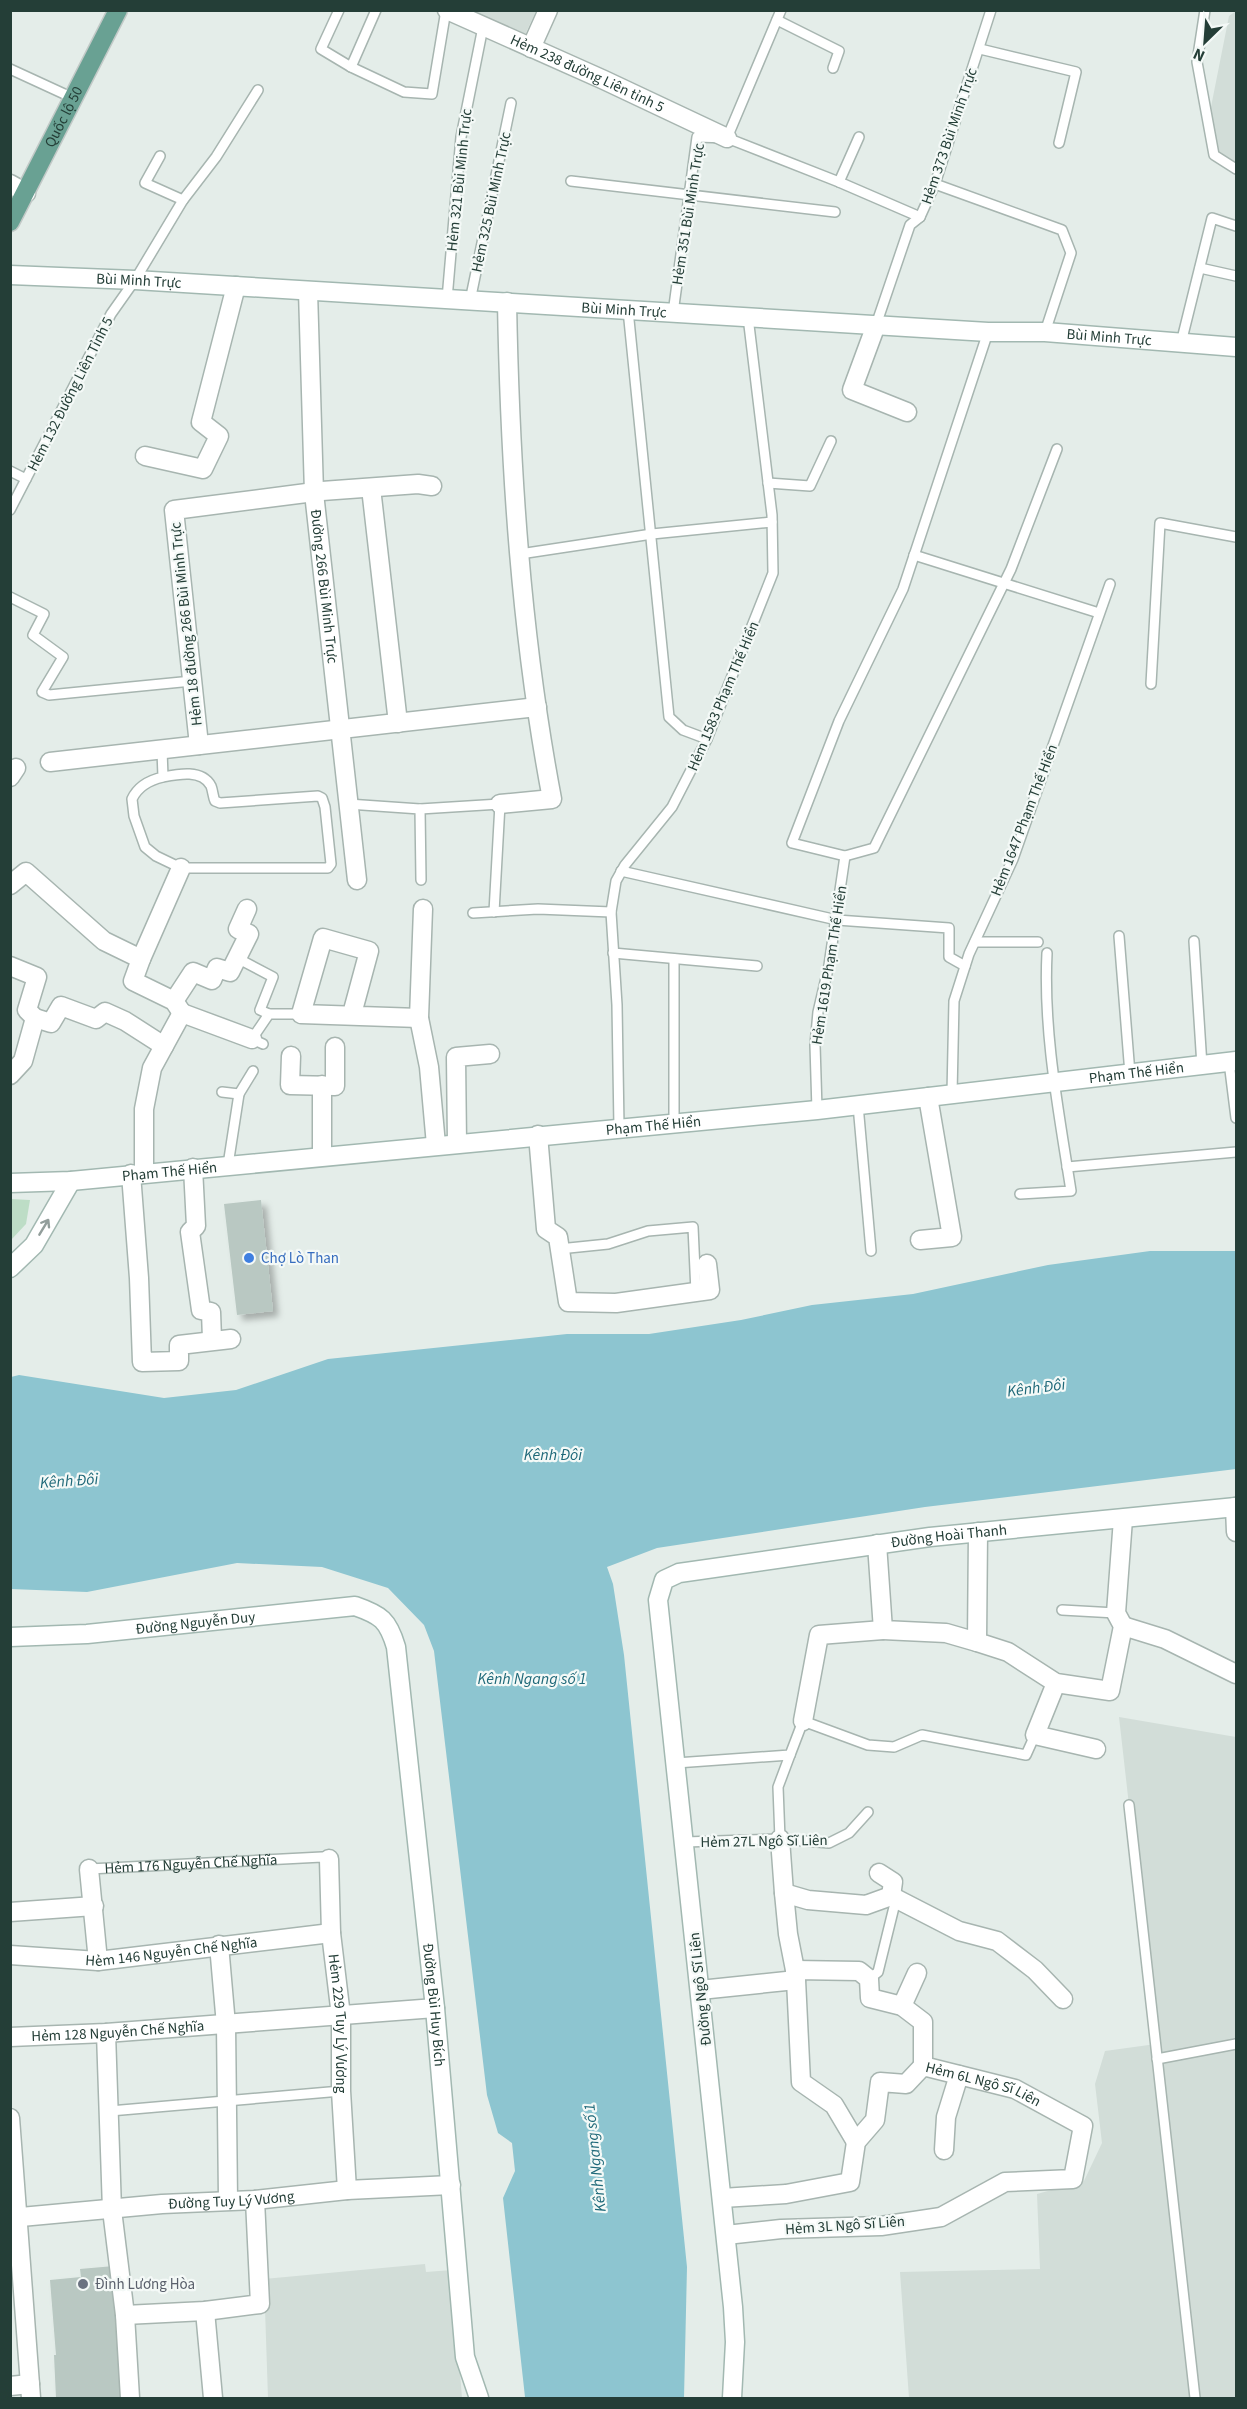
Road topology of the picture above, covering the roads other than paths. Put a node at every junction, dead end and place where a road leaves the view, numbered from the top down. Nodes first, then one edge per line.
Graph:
1 (118, 10) edge
2 (339, 10) edge
3 (376, 10) edge
4 (447, 10) edge
5 (548, 10) edge
6 (991, 10) edge
7 (1205, 10) edge
8 (779, 15) edge
9 (483, 27) junction
10 (531, 48) junction
11 (980, 49) junction
12 (351, 67) junction
13 (833, 68) dead end
14 (10, 69) edge
15 (258, 90) dead end
16 (73, 98) junction
17 (511, 103) dead end
18 (859, 137) dead end
19 (727, 138) junction
20 (1059, 143) dead end
21 (160, 156) dead end
22 (1236, 169) edge
23 (571, 181) dead end
24 (839, 182) junction
25 (935, 184) junction
26 (18, 188) edge
27 (688, 194) junction
28 (183, 200) junction
29 (835, 212) dead end
30 (920, 217) junction
31 (10, 222) edge
32 (1236, 226) edge
33 (1200, 268) junction
34 (10, 275) edge
35 (1236, 276) edge
36 (135, 280) junction
37 (236, 286) junction
38 (308, 291) junction
39 (447, 299) junction
40 (470, 301) junction
41 (507, 303) junction
42 (628, 310) junction
43 (673, 313) junction
44 (748, 317) junction
45 (876, 325) junction
46 (988, 332) junction
47 (1045, 332) junction
48 (1181, 343) junction
49 (1236, 347) edge
50 (907, 412) dead end
51 (831, 441) dead end
52 (1057, 449) dead end
53 (146, 456) dead end
54 (10, 471) edge
55 (26, 479) junction
56 (768, 483) junction
57 (432, 486) dead end
58 (371, 488) junction
59 (314, 493) junction
60 (10, 510) edge
61 (772, 522) junction
62 (652, 534) junction
63 (1236, 537) edge
64 (520, 554) junction
65 (915, 555) junction
66 (1004, 584) junction
67 (1110, 584) dead end
68 (10, 597) edge
69 (1100, 613) junction
70 (192, 681) junction
71 (1151, 684) dead end
72 (537, 707) junction
73 (398, 723) junction
74 (340, 729) junction
75 (707, 739) junction
76 (199, 745) junction
77 (162, 750) junction
78 (50, 762) dead end
79 (163, 777) junction
80 (500, 804) junction
81 (420, 809) junction
82 (349, 810) junction
83 (327, 818) junction
84 (845, 856) junction
85 (182, 868) junction
86 (621, 871) junction
87 (357, 880) dead end
88 (421, 880) dead end
89 (10, 885) edge
90 (248, 909) dead end
91 (423, 909) dead end
92 (494, 912) junction
93 (611, 912) junction
94 (473, 913) dead end
95 (837, 920) junction
96 (1119, 936) dead end
97 (1194, 941) dead end
98 (975, 942) junction
99 (1038, 942) dead end
100 (613, 953) junction
101 (1047, 953) dead end
102 (237, 958) junction
103 (141, 959) junction
104 (674, 959) junction
105 (10, 966) edge
106 (757, 966) dead end
107 (965, 966) junction
108 (178, 1007) junction
109 (269, 1014) junction
110 (301, 1014) junction
111 (352, 1014) junction
112 (35, 1018) junction
113 (418, 1018) junction
114 (258, 1042) joint
115 (164, 1046) junction
116 (335, 1047) dead end
117 (490, 1054) dead end
118 (291, 1056) dead end
119 (1233, 1062) edge
120 (1202, 1066) junction
121 (253, 1071) dead end
122 (1130, 1074) junction
123 (10, 1075) edge
124 (1055, 1082) junction
125 (321, 1085) junction
126 (222, 1092) dead end
127 (239, 1094) junction
128 (952, 1094) junction
129 (928, 1097) junction
130 (858, 1105) junction
131 (817, 1110) junction
132 (1236, 1118) edge
133 (674, 1122) junction
134 (619, 1127) junction
135 (538, 1135) junction
136 (457, 1143) junction
137 (436, 1145) junction
138 (1236, 1152) edge
139 (322, 1156) junction
140 (228, 1165) junction
141 (1067, 1167) junction
142 (193, 1168) junction
143 (137, 1173) junction
144 (71, 1181) junction
145 (10, 1183) edge
146 (1020, 1194) dead end
147 (920, 1240) dead end
148 (559, 1248) junction
149 (871, 1251) dead end
150 (707, 1264) dead end
151 (10, 1268) edge
152 (696, 1292) junction
153 (231, 1339) dead end
154 (212, 1340) junction
155 (1235, 1507) edge
156 (1122, 1519) junction
157 (978, 1532) junction
158 (1236, 1532) edge
159 (877, 1544) junction
160 (664, 1580) joint
161 (1062, 1610) dead end
162 (378, 1614) joint
163 (1120, 1619) junction
164 (883, 1630) junction
165 (10, 1637) edge
166 (977, 1642) junction
167 (1236, 1674) edge
168 (1056, 1683) junction
169 (803, 1721) junction
170 (1035, 1735) junction
171 (1096, 1749) dead end
172 (790, 1755) junction
173 (676, 1763) junction
174 (1129, 1804) dead end
175 (868, 1812) dead end
176 (780, 1839) junction
177 (685, 1842) junction
178 (329, 1858) joint
179 (89, 1869) joint
180 (879, 1873) dead end
181 (784, 1893) junction
182 (894, 1898) junction
183 (94, 1906) junction
184 (10, 1912) edge
185 (331, 1933) junction
186 (219, 1945) junction
187 (10, 1955) edge
188 (98, 1960) junction
189 (917, 1973) dead end
190 (795, 1975) junction
191 (869, 1979) junction
192 (700, 1990) junction
193 (1063, 1999) dead end
194 (902, 2006) junction
195 (435, 2008) junction
196 (341, 2016) junction
197 (226, 2025) junction
198 (106, 2033) junction
199 (10, 2037) edge
200 (1236, 2044) edge
201 (1157, 2059) junction
202 (923, 2066) junction
203 (959, 2075) junction
204 (340, 2091) junction
205 (227, 2100) junction
206 (110, 2111) junction
207 (10, 2118) edge
208 (11, 2129) edge
209 (856, 2142) junction
210 (944, 2150) dead end
211 (1078, 2153) joint
212 (451, 2185) junction
213 (347, 2190) junction
214 (722, 2198) junction
215 (228, 2199) junction
216 (255, 2200) junction
217 (112, 2210) junction
218 (15, 2218) edge
219 (726, 2235) junction
220 (205, 2311) junction
221 (125, 2315) junction
222 (10, 2386) edge
223 (30, 2391) edge
224 (130, 2398) edge
225 (213, 2398) edge
226 (479, 2398) edge
227 (732, 2398) edge
228 (1195, 2398) edge

1 - 16 main road, Quốc lộ 50
2 - 12 lane
3 - 12 lane
4 - 9 street, Hẻm 238 đường Liên tỉnh 5
4 - 12 lane
5 - 10 street
6 - 11 lane, Hẻm 373 Bùi Minh Trực
7 - 22 lane
8 - 13 lane
8 - 19 lane, Hẻm 351 Bùi Minh Trực
9 - 10 street, Hẻm 238 đường Liên tỉnh 5
9 - 39 lane, Hẻm 321 Bùi Minh Trực
10 - 19 street, Hẻm 238 đường Liên tỉnh 5
11 - 20 lane
11 - 25 lane, Hẻm 373 Bùi Minh Trực
14 - 16 lane
15 - 28 lane, Hẻm 132 Đường Liên Tỉnh 5
16 - 26 main road, Quốc lộ 50
17 - 40 lane, Hẻm 325 Bùi Minh Trực
18 - 24 lane
19 - 24 lane
19 - 27 lane, Hẻm 351 Bùi Minh Trực
21 - 28 lane
23 - 27 lane
24 - 30 lane
25 - 30 lane, Hẻm 373 Bùi Minh Trực
25 - 47 lane
26 - 31 main road, Quốc lộ 50
27 - 29 lane
27 - 43 lane, Hẻm 351 Bùi Minh Trực
28 - 36 lane, Hẻm 132 Đường Liên Tỉnh 5
30 - 45 lane, Hẻm 373 Bùi Minh Trực
32 - 33 lane
33 - 35 lane
33 - 48 lane
34 - 36 street, Bùi Minh Trực
36 - 37 street, Bùi Minh Trực
36 - 55 lane, Hẻm 132 Đường Liên Tỉnh 5
37 - 38 street, Bùi Minh Trực
37 - 53 street
38 - 39 street, Bùi Minh Trực
38 - 59 street, Đường 266 Bùi Minh Trực
39 - 40 street, Bùi Minh Trực
40 - 41 street, Bùi Minh Trực
41 - 42 street, Bùi Minh Trực
41 - 64 street
42 - 43 street, Bùi Minh Trực
42 - 62 lane
43 - 44 street, Bùi Minh Trực
44 - 45 street, Bùi Minh Trực
44 - 56 lane, Hẻm 1583 Phạm Thế Hiển
45 - 46 street, Bùi Minh Trực
45 - 50 street
46 - 47 street, Bùi Minh Trực
46 - 65 lane
47 - 48 street, Bùi Minh Trực
48 - 49 street, Bùi Minh Trực
51 - 56 lane
52 - 66 lane
54 - 55 lane
55 - 60 lane, Hẻm 132 Đường Liên Tỉnh 5
56 - 61 lane, Hẻm 1583 Phạm Thế Hiển
57 - 58 street, Hẻm 18 đường 266 Bùi Minh Trực
58 - 59 street, Hẻm 18 đường 266 Bùi Minh Trực
58 - 73 street
59 - 70 street, Hẻm 18 đường 266 Bùi Minh Trực
59 - 74 street, Đường 266 Bùi Minh Trực
61 - 62 lane
61 - 75 lane, Hẻm 1583 Phạm Thế Hiển
62 - 64 lane
62 - 75 lane
63 - 71 lane
64 - 72 street
65 - 66 lane
65 - 84 lane
66 - 69 lane
66 - 84 lane
67 - 69 lane, Hẻm 1647 Phạm Thế Hiển
68 - 70 lane
69 - 98 lane, Hẻm 1647 Phạm Thế Hiển
70 - 76 street, Hẻm 18 đường 266 Bùi Minh Trực
72 - 73 street
72 - 80 street
73 - 74 street
74 - 76 street
74 - 82 street, Đường 266 Bùi Minh Trực
75 - 86 lane, Hẻm 1583 Phạm Thế Hiển
76 - 77 street
77 - 78 street
77 - 79 lane
79 - 83 lane
79 - 85 lane
80 - 81 lane
80 - 92 lane
81 - 82 lane
81 - 88 lane
82 - 83 lane
82 - 87 street, Đường 266 Bùi Minh Trực
83 - 85 lane
84 - 95 lane, Hẻm 1619 Phạm Thế Hiển
85 - 103 street
86 - 93 lane, Hẻm 1583 Phạm Thế Hiển
86 - 95 lane
89 - 103 street
90 - 102 street
91 - 113 street
92 - 93 lane
92 - 94 lane
93 - 100 lane, Hẻm 1583 Phạm Thế Hiển
95 - 107 lane
95 - 131 lane, Hẻm 1619 Phạm Thế Hiển
96 - 122 lane
97 - 120 lane
98 - 99 lane
98 - 107 lane, Hẻm 1647 Phạm Thế Hiển
100 - 104 lane
100 - 134 lane, Hẻm 1583 Phạm Thế Hiển
101 - 124 lane
102 - 108 street
102 - 109 lane
103 - 108 street
104 - 106 lane
104 - 133 lane
105 - 112 street
107 - 128 lane, Hẻm 1647 Phạm Thế Hiển
108 - 114 street
108 - 115 street
109 - 110 lane
109 - 114 lane
110 - 111 street
110 - 111 street
111 - 113 street
112 - 115 street
112 - 123 street
113 - 137 street
115 - 143 street
116 - 125 street
117 - 136 street
118 - 125 street
119 - 120 street, Phạm Thế Hiển
119 - 132 lane
120 - 122 street, Phạm Thế Hiển
121 - 127 lane
122 - 124 street, Phạm Thế Hiển
124 - 128 street, Phạm Thế Hiển
124 - 141 lane
125 - 139 street
126 - 127 lane
127 - 140 lane
128 - 129 street, Phạm Thế Hiển
129 - 130 street, Phạm Thế Hiển
129 - 147 street
130 - 131 street, Phạm Thế Hiển
130 - 149 lane
131 - 133 street, Phạm Thế Hiển
133 - 134 street, Phạm Thế Hiển
134 - 135 street, Phạm Thế Hiển
135 - 136 street, Phạm Thế Hiển
135 - 148 street
136 - 137 street, Phạm Thế Hiển
137 - 139 street, Phạm Thế Hiển
138 - 141 lane
139 - 140 street, Phạm Thế Hiển
140 - 142 street, Phạm Thế Hiển
141 - 146 lane
142 - 143 street, Phạm Thế Hiển
142 - 154 street
143 - 144 street, Phạm Thế Hiển
143 - 154 street
144 - 145 street, Phạm Thế Hiển
151 -> 144 street
148 - 152 street
148 - 152 lane
150 - 152 street
153 - 154 street
155 - 156 street, Đường Hoài Thanh
155 - 158 street
156 - 157 street, Đường Hoài Thanh
156 - 163 street
157 - 159 street, Đường Hoài Thanh
157 - 166 street
159 - 160 street, Đường Hoài Thanh
159 - 164 street
160 - 173 street, Đường Ngô Sĩ Liên
161 - 163 lane
162 - 165 street, Đường Nguyễn Duy
162 - 195 street, Đường Bùi Huy Bích
163 - 167 street
163 - 168 street
164 - 166 street
164 - 169 street
166 - 168 street
168 - 170 street
169 - 170 lane
169 - 172 lane
170 - 171 street
172 - 173 lane
172 - 176 lane
173 - 177 street, Đường Ngô Sĩ Liên
174 - 201 lane
175 - 176 lane, Hẻm 27L Ngô Sĩ Liên
176 - 177 lane, Hẻm 27L Ngô Sĩ Liên
176 - 181 street
177 - 192 street, Đường Ngô Sĩ Liên
178 - 179 lane, Hẻm 176 Nguyễn Chế Nghĩa
178 - 185 street, Hẻm 229 Tuy Lý Vương
179 - 183 street, Hẻm 176 Nguyễn Chế Nghĩa
180 - 182 street
181 - 182 street
181 - 190 street
182 - 191 lane
182 - 193 street
183 - 184 street
183 - 188 street, Hẻm 176 Nguyễn Chế Nghĩa
185 - 186 street, Hẻm 146 Nguyễn Chế Nghĩa
185 - 196 street, Hẻm 229 Tuy Lý Vương
186 - 188 street, Hẻm 146 Nguyễn Chế Nghĩa
186 - 197 street
187 - 188 street, Hẻm 146 Nguyễn Chế Nghĩa
189 - 194 street
190 - 191 street
190 - 192 street
190 - 209 street
191 - 194 street
192 - 214 street, Đường Ngô Sĩ Liên
194 - 202 street
195 - 196 street, Hẻm 128 Nguyễn Chế Nghĩa
195 - 212 street, Đường Bùi Huy Bích
196 - 197 street, Hẻm 128 Nguyễn Chế Nghĩa
196 - 204 street, Hẻm 229 Tuy Lý Vương
197 - 198 street, Hẻm 128 Nguyễn Chế Nghĩa
197 - 205 street
198 - 199 street, Hẻm 128 Nguyễn Chế Nghĩa
198 - 206 street
200 - 201 lane
201 - 228 lane
202 - 203 street, Hẻm 6L Ngô Sĩ Liên
202 - 209 street, Hẻm 6L Ngô Sĩ Liên
203 - 210 street
203 - 211 street, Hẻm 6L Ngô Sĩ Liên
204 - 205 lane
204 - 213 street, Hẻm 229 Tuy Lý Vương
205 - 206 lane
205 - 215 street
206 - 217 street
207 - 208 street
208 - 218 street
209 - 214 street
211 - 219 street, Hẻm 3L Ngô Sĩ Liên
212 - 213 street, Đường Tuy Lý Vương
212 - 226 street, Đường Bùi Huy Bích
213 - 216 street, Đường Tuy Lý Vương
214 - 219 street, Đường Ngô Sĩ Liên
215 - 216 street, Đường Tuy Lý Vương
215 - 217 street, Đường Tuy Lý Vương
216 - 220 street
217 - 218 street, Đường Tuy Lý Vương
217 - 221 street
218 - 223 street
219 - 227 street, Đường Ngô Sĩ Liên
220 - 221 street
220 - 225 street
221 - 224 street
222 - 223 street

